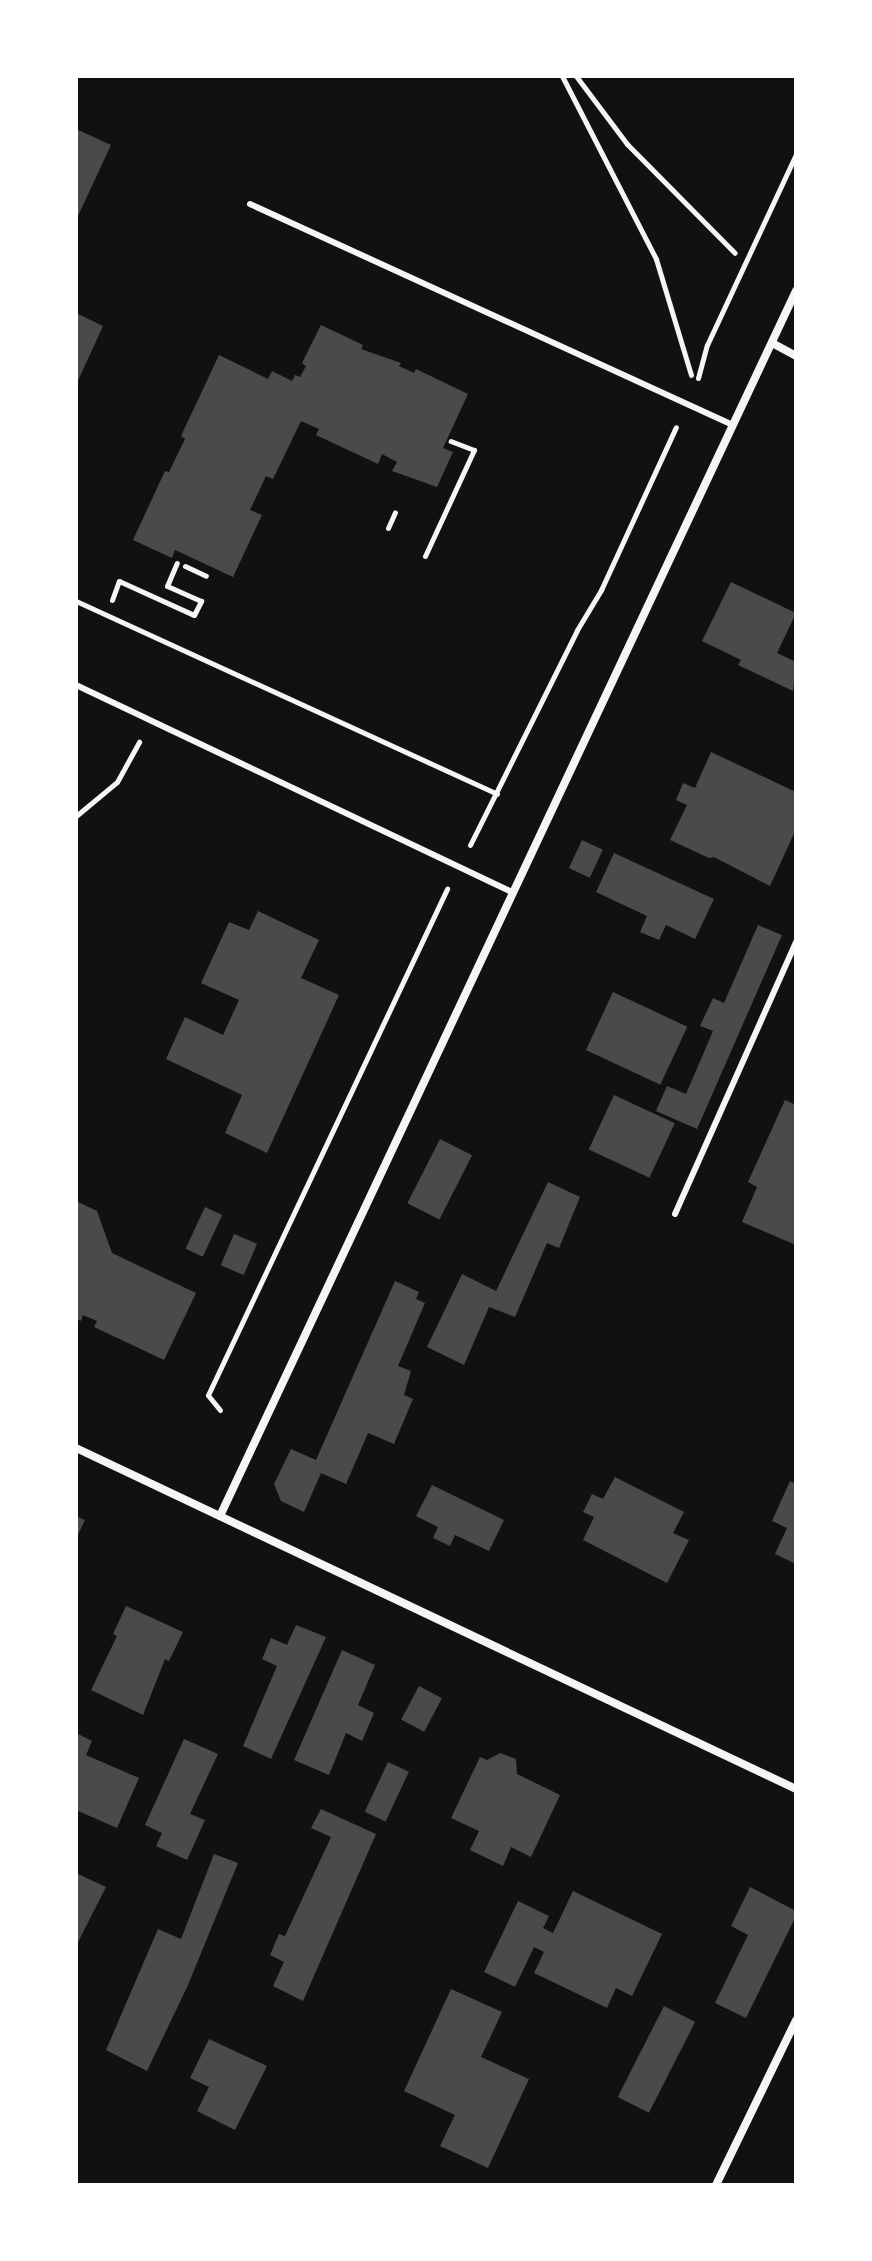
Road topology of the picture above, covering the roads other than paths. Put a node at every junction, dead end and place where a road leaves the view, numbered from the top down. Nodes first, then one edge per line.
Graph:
1 (250, 204) dead end
2 (796, 291) edge
3 (772, 343) junction
4 (796, 356) edge
5 (733, 425) junction
6 (76, 685) edge
7 (512, 892) junction
8 (796, 942) edge
9 (675, 1214) dead end
10 (76, 1448) edge
11 (220, 1516) junction
12 (796, 1789) edge
13 (796, 2020) edge
14 (716, 2185) edge

1 - 5 lane
2 - 3 street
3 - 4 street
3 - 5 street
5 - 7 street
6 - 7 lane
7 - 11 street
8 - 9 lane
10 - 11 street
11 - 12 street
13 - 14 street

